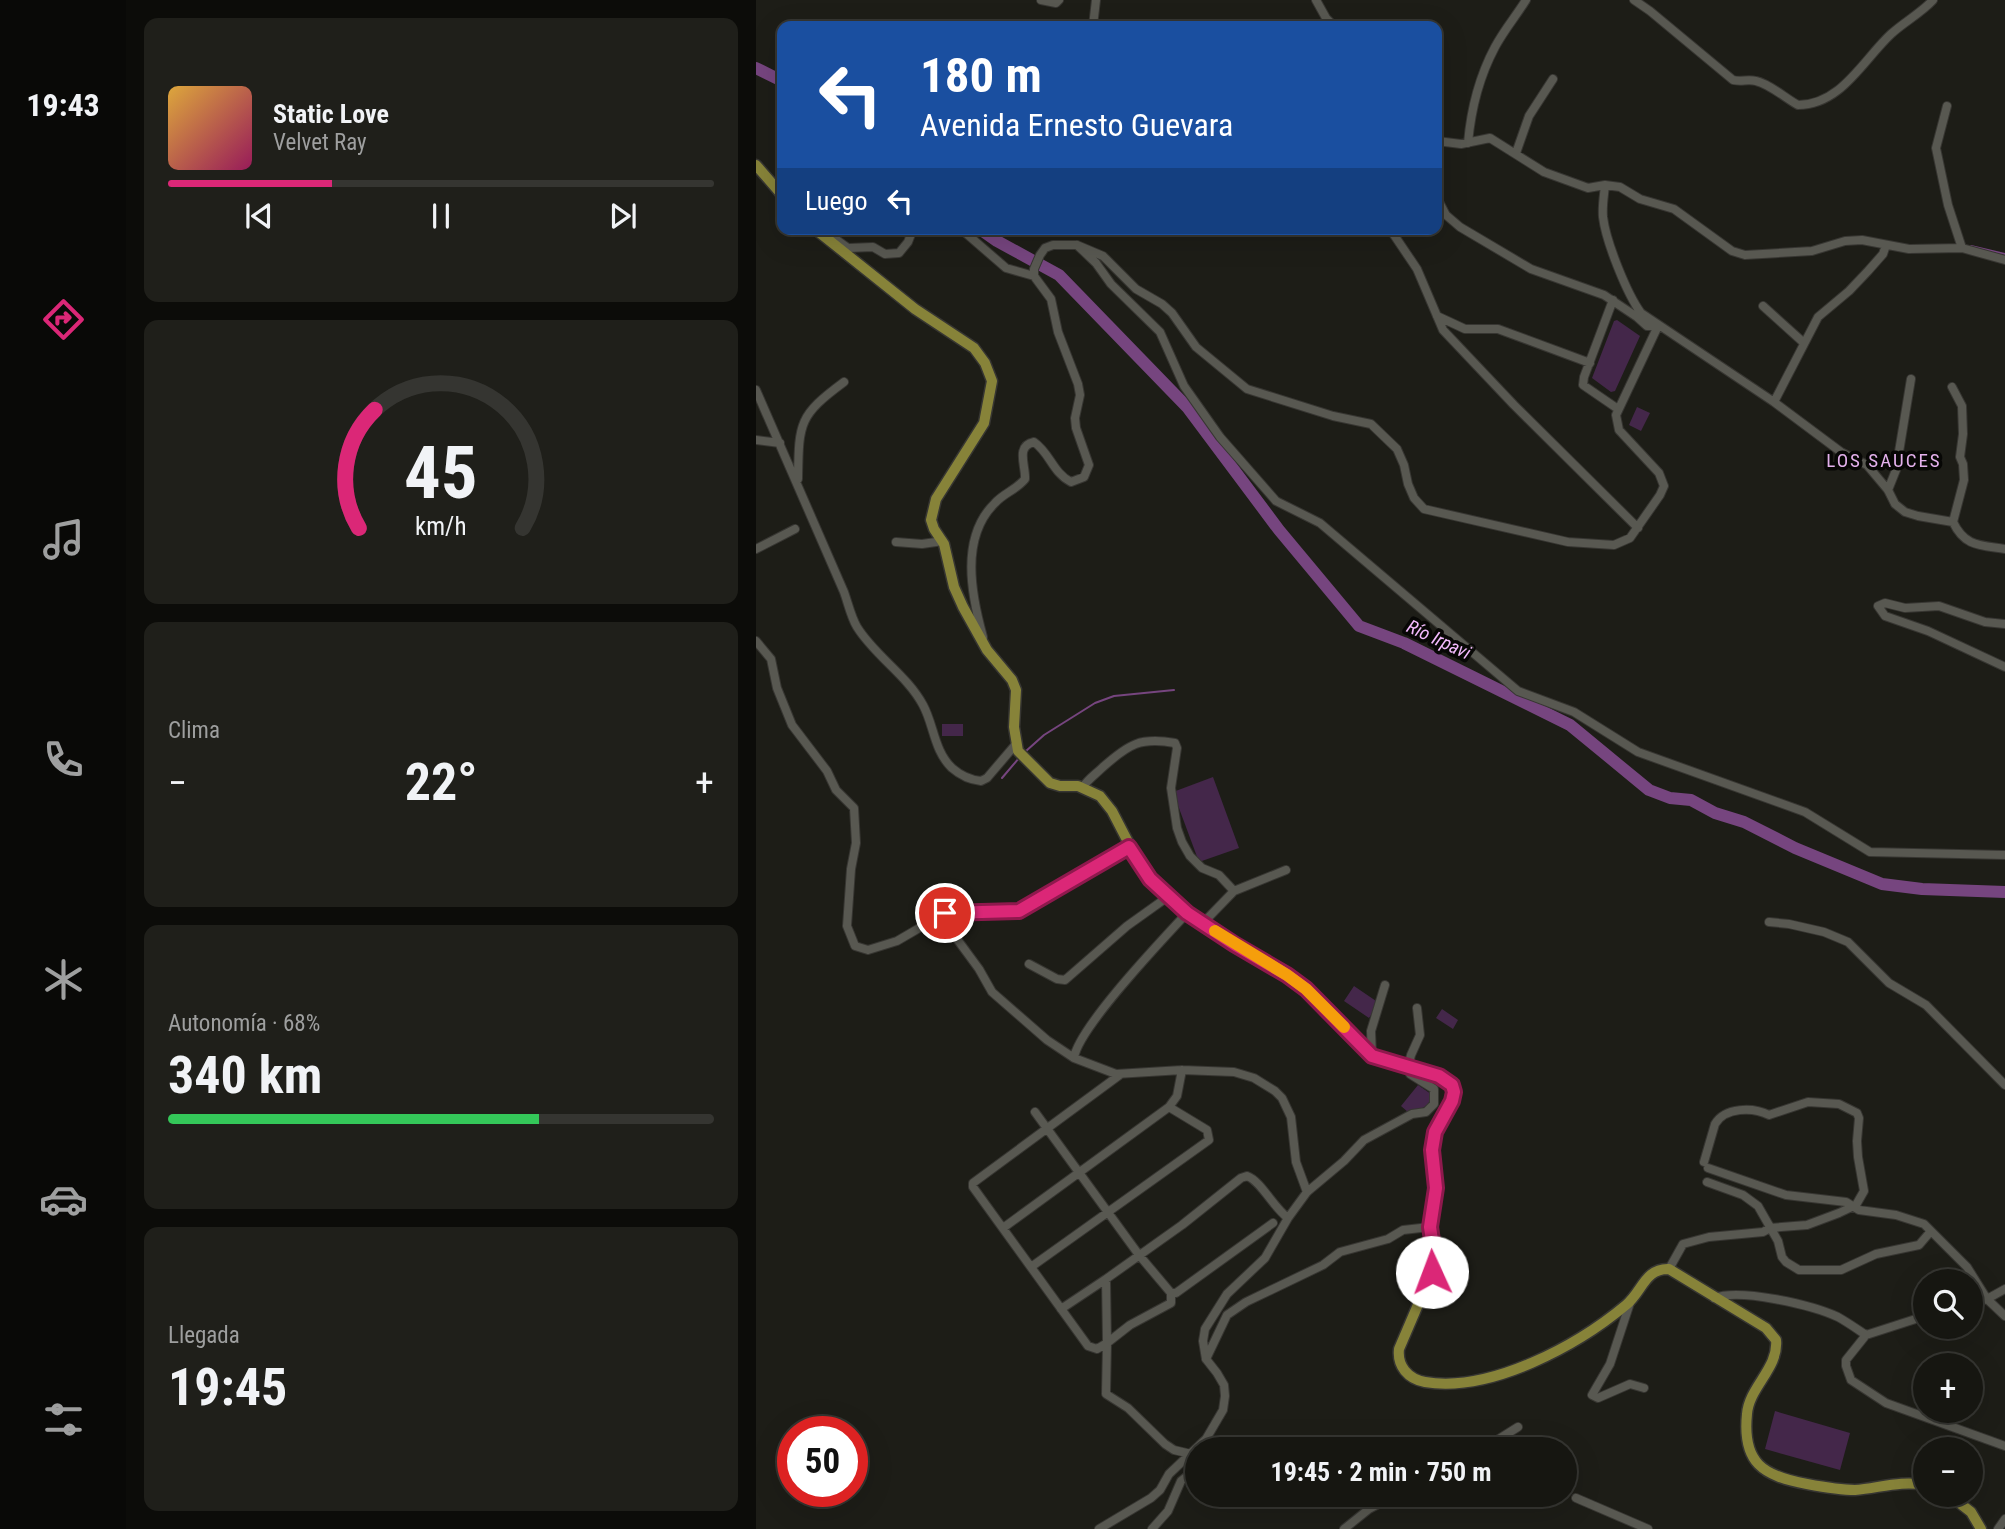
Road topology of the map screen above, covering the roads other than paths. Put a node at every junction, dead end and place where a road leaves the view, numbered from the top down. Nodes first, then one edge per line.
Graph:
1 (1041, 0) edge
2 (1059, 0) edge
3 (1096, 0) edge
4 (1316, 0) edge
5 (1526, 0) edge
6 (1634, 0) edge
7 (1933, 0) edge
8 (1094, 21) edge
9 (1329, 21) edge
10 (1553, 79) dead end
11 (1947, 106) dead end
12 (1442, 141) edge
13 (1468, 143) junction
14 (1516, 153) junction
15 (756, 165) edge
16 (1605, 185) junction
17 (777, 189) edge
18 (1442, 207) edge
19 (822, 235) edge
20 (830, 235) edge
21 (911, 235) edge
22 (968, 235) edge
23 (1394, 235) edge
24 (1077, 245) junction
25 (1886, 245) junction
26 (1962, 248) junction
27 (2005, 260) edge
28 (1034, 273) junction
29 (1613, 300) junction
30 (1763, 306) dead end
31 (1437, 316) junction
32 (1658, 326) junction
33 (1804, 343) junction
34 (1590, 363) junction
35 (1910, 379) dead end
36 (844, 382) dead end
37 (1952, 387) dead end
38 (756, 390) edge
39 (1774, 402) junction
40 (1618, 410) junction
41 (756, 440) edge
42 (780, 443) junction
43 (798, 482) junction
44 (1888, 490) junction
45 (1953, 522) junction
46 (1638, 528) junction
47 (795, 529) dead end
48 (943, 541) junction
49 (896, 542) dead end
50 (756, 549) edge
51 (2005, 549) edge
52 (2005, 624) edge
53 (756, 641) edge
54 (987, 650) junction
55 (2005, 667) edge
56 (1020, 752) junction
57 (1083, 788) junction
58 (1129, 847) junction
59 (2005, 855) edge
60 (1286, 870) dead end
61 (1234, 891) junction
62 (1169, 896) junction
63 (945, 913) junction
64 (1187, 913) junction
65 (1769, 922) dead end
66 (1203, 923) junction
67 (1029, 964) dead end
68 (1385, 985) dead end
69 (1417, 1008) dead end
70 (1372, 1056) junction
71 (1074, 1058) junction
72 (1408, 1067) junction
73 (1182, 1070) junction
74 (1121, 1074) junction
75 (2005, 1085) edge
76 (1169, 1107) junction
77 (1035, 1112) dead end
78 (1048, 1130) junction
79 (1077, 1171) junction
80 (1707, 1182) dead end
81 (1307, 1192) junction
82 (1853, 1207) junction
83 (1108, 1213) junction
84 (1288, 1218) junction
85 (1273, 1223) dead end
86 (1430, 1227) junction
87 (1003, 1228) junction
88 (1770, 1228) junction
89 (1931, 1231) junction
90 (1139, 1255) junction
91 (1031, 1267) junction
92 (1669, 1269) junction
93 (1106, 1279) junction
94 (2005, 1289) edge
95 (1171, 1293) junction
96 (1714, 1298) junction
97 (1987, 1299) junction
98 (1983, 1300) edge
99 (1630, 1302) junction
100 (1061, 1310) junction
101 (2005, 1316) edge
102 (1913, 1320) edge
103 (1866, 1335) junction
104 (1107, 1343) junction
105 (1206, 1359) junction
106 (1644, 1388) dead end
107 (1518, 1427) dead end
108 (1207, 1437) edge
109 (1502, 1437) edge
110 (2005, 1446) edge
111 (1185, 1453) edge
112 (1185, 1459) edge
113 (1185, 1478) edge
114 (1913, 1484) edge
115 (1577, 1498) edge
116 (1373, 1507) edge
117 (1965, 1507) edge
118 (2005, 1519) edge
119 (1099, 1529) edge
120 (1152, 1529) edge
121 (1344, 1529) edge
122 (1648, 1529) edge
123 (1981, 1529) edge
124 (1998, 1529) edge

1 - 2 street
3 - 8 street
4 - 9 street
5 - 13 street
6 - 7 street
10 - 14 street
11 - 26 street
12 - 13 street
13 - 14 street
14 - 16 street
15 - 17 main road
16 - 25 street
16 - 32 street
18 - 29 street
19 - 48 main road
20 - 21 street
22 - 28 street
23 - 31 street
24 - 28 street
24 - 46 street
24 - 59 street
25 - 26 street
25 - 33 street
26 - 27 street
28 - 54 street
29 - 32 street
29 - 34 street
30 - 33 street
31 - 34 street
31 - 46 street
32 - 39 street
32 - 40 street
33 - 39 street
34 - 40 street
35 - 44 street
36 - 43 street
37 - 45 street
38 - 42 street
39 - 44 street
40 - 46 street
41 - 42 street
42 - 43 street
43 - 56 street
44 - 45 street
45 - 51 street
47 - 50 street
48 - 49 street
48 - 54 main road
52 - 55 street
53 - 63 street
54 - 56 main road
56 - 57 main road
57 - 58 main road
57 - 61 street
58 - 62 main road
58 - 63 street
60 - 61 street
61 - 66 street
62 - 64 main road
62 - 67 street
63 - 71 street
64 - 66 main road
64 - 71 street
65 - 75 street
66 - 70 main road
68 - 70 street
69 - 72 street
70 - 72 main road
71 - 74 street
72 - 81 street
72 - 86 main road
73 - 74 street
73 - 76 street
73 - 81 street
74 - 78 street
76 - 79 street
76 - 83 street
77 - 78 street
78 - 79 street
78 - 87 street
79 - 83 street
79 - 87 street
80 - 88 street
81 - 84 street
82 - 82 street
82 - 88 street
82 - 89 street
83 - 90 street
83 - 91 street
84 - 90 street
84 - 105 street
85 - 95 street
86 - 99 main road
86 - 105 street
87 - 91 street
88 - 89 street
88 - 92 street
89 - 97 street
90 - 93 street
90 - 95 street
91 - 100 street
92 - 96 main road
92 - 99 main road
93 - 100 street
93 - 104 street
94 - 97 street
95 - 104 street
96 - 103 street
96 - 114 main road
97 - 98 street
97 - 101 street
99 - 106 street
100 - 104 street
102 - 103 street
103 - 110 street
104 - 111 street
105 - 108 street
107 - 109 street
112 - 119 street
113 - 120 street
115 - 122 street
116 - 121 street
117 - 123 main road
118 - 124 street

